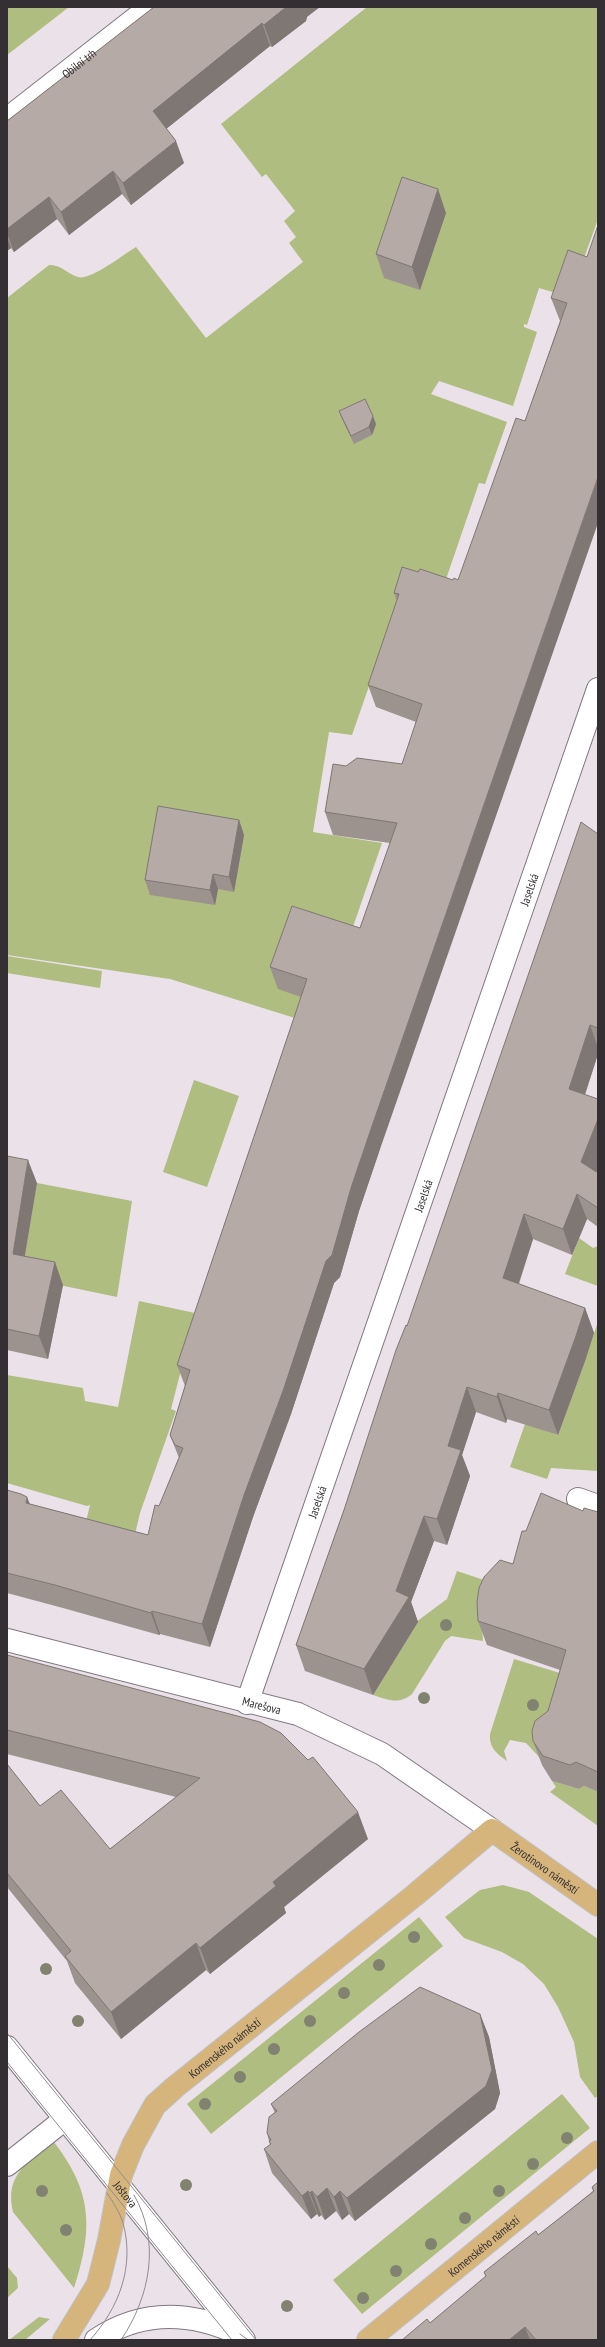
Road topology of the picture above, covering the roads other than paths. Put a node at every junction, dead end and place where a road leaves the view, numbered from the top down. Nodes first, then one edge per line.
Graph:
1 (150, 7) edge
2 (7, 118) edge
3 (598, 689) edge
4 (578, 1499) dead end
5 (598, 1506) edge
6 (7, 1640) edge
7 (247, 1703) junction
8 (492, 1830) junction
9 (598, 1905) edge
10 (7, 2048) edge
11 (65, 2119) junction
12 (598, 2152) edge
13 (7, 2165) edge
14 (119, 2185) junction
15 (242, 2337) edge
16 (64, 2340) edge
17 (96, 2340) edge
18 (368, 2340) edge

1 - 2 street, Obilní trh
3 - 7 street, Jaselská
4 - 5 street
6 - 7 street, Marešova
7 - 8 street, Marešova
8 - 9 main road, Žerotínovo náměstí
8 - 14 main road, Komenského náměstí
10 - 11 street, Joštova
11 - 13 street
11 - 14 street, Joštova
12 - 18 main road, Komenského náměstí
14 - 15 street, Joštova
14 - 16 main road, Komenského náměstí
15 - 17 street

